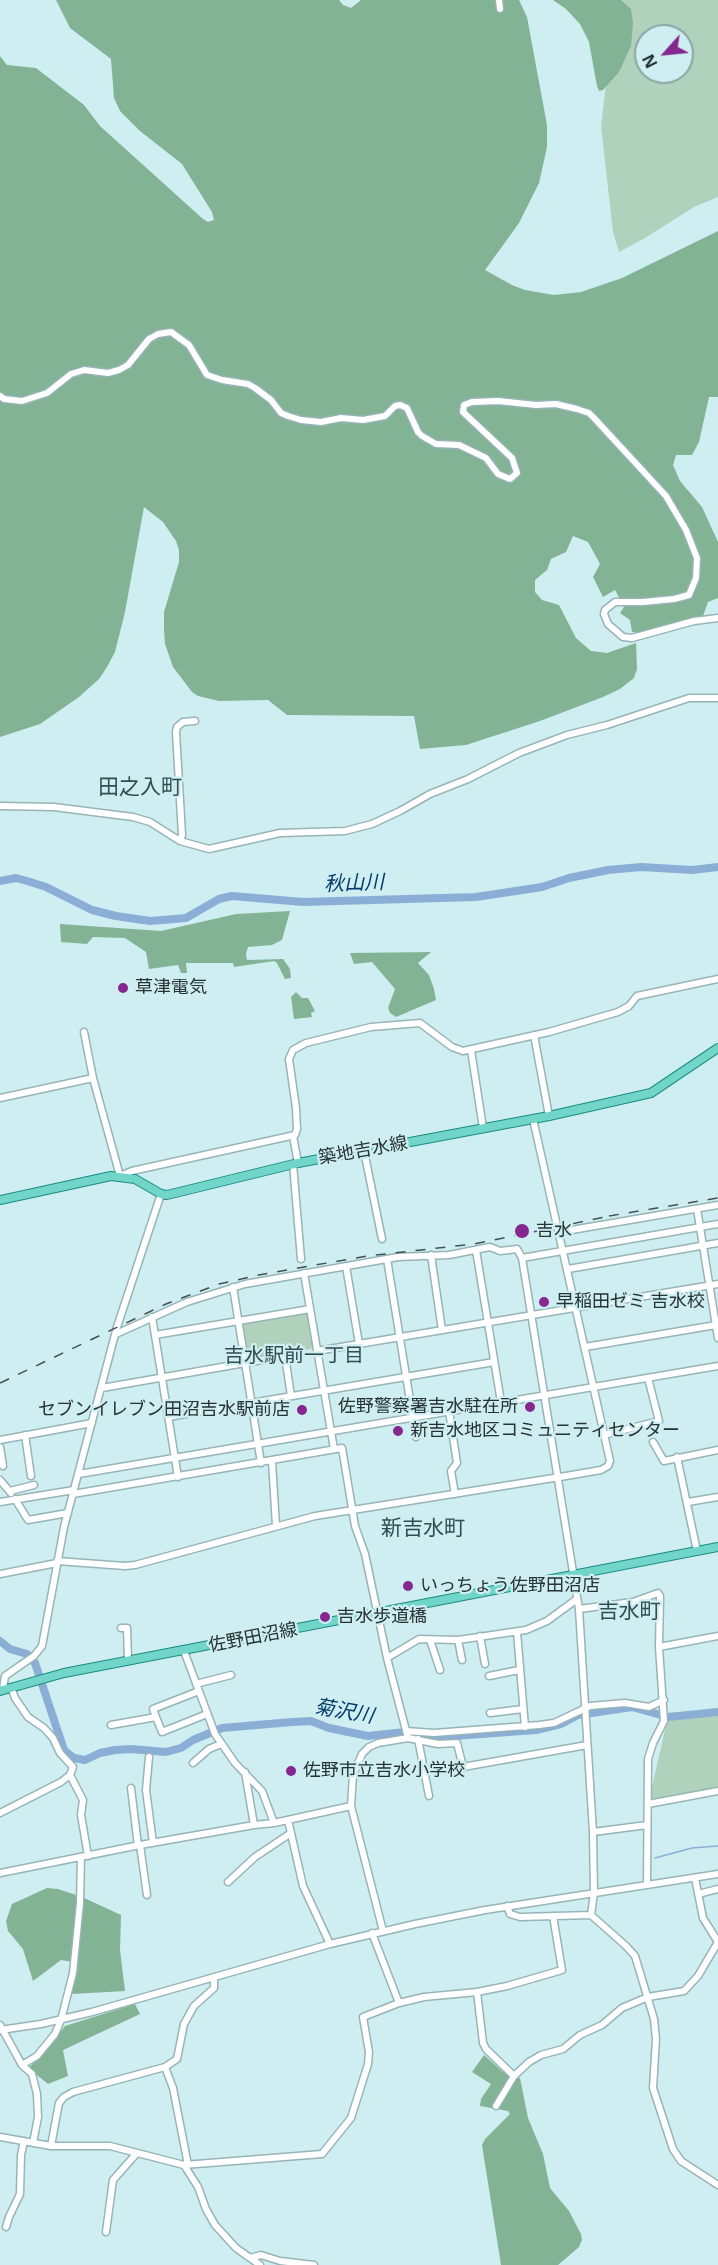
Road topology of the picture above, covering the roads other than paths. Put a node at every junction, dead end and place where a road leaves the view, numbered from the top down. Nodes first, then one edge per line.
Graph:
1 (499, 0) edge
2 (500, 9) dead end
3 (0, 396) edge
4 (718, 618) edge
5 (718, 698) edge
6 (195, 721) dead end
7 (0, 806) edge
8 (180, 841) junction
9 (718, 979) edge
10 (84, 1032) dead end
11 (534, 1035) junction
12 (718, 1048) edge
13 (471, 1050) junction
14 (93, 1078) junction
15 (0, 1098) edge
16 (549, 1116) junction
17 (533, 1119) junction
18 (483, 1128) junction
19 (293, 1136) junction
20 (364, 1151) junction
21 (295, 1163) junction
22 (120, 1176) junction
23 (161, 1194) junction
24 (0, 1200) edge
25 (718, 1205) edge
26 (697, 1209) junction
27 (718, 1224) edge
28 (700, 1227) junction
29 (560, 1232) junction
30 (382, 1239) dead end
31 (718, 1243) edge
32 (702, 1245) junction
33 (476, 1250) junction
34 (563, 1250) junction
35 (431, 1256) junction
36 (522, 1258) junction
37 (301, 1259) dead end
38 (387, 1259) junction
39 (346, 1266) junction
40 (568, 1269) junction
41 (304, 1274) junction
42 (718, 1284) edge
43 (710, 1286) junction
44 (233, 1287) junction
45 (576, 1307) junction
46 (310, 1309) junction
47 (531, 1315) junction
48 (152, 1317) junction
49 (238, 1322) junction
50 (488, 1322) junction
51 (716, 1325) junction
52 (442, 1330) junction
53 (116, 1334) junction
54 (155, 1335) junction
55 (400, 1337) junction
56 (718, 1338) edge
57 (359, 1344) junction
58 (585, 1347) junction
59 (317, 1351) junction
60 (494, 1362) junction
61 (245, 1363) junction
62 (718, 1366) edge
63 (161, 1376) junction
64 (406, 1377) junction
65 (648, 1378) junction
66 (593, 1387) junction
67 (102, 1388) junction
68 (324, 1391) junction
69 (545, 1395) junction
70 (291, 1396) junction
71 (501, 1402) junction
72 (252, 1403) junction
73 (449, 1411) junction
74 (168, 1417) junction
75 (413, 1417) junction
76 (92, 1423) junction
77 (331, 1431) junction
78 (25, 1435) junction
79 (604, 1435) junction
80 (416, 1437) dead end
81 (0, 1440) edge
82 (653, 1442) dead end
83 (259, 1443) junction
84 (0, 1447) edge
85 (333, 1449) junction
86 (718, 1450) edge
87 (677, 1457) junction
88 (175, 1458) junction
89 (272, 1461) junction
90 (261, 1462) junction
91 (3, 1466) dead end
92 (79, 1474) junction
93 (31, 1476) dead end
94 (178, 1477) junction
95 (557, 1477) junction
96 (0, 1480) edge
97 (34, 1485) dead end
98 (10, 1491) junction
99 (73, 1492) junction
100 (455, 1494) junction
101 (718, 1497) edge
102 (14, 1499) junction
103 (0, 1502) edge
104 (688, 1502) junction
105 (351, 1511) junction
106 (68, 1513) junction
107 (276, 1526) junction
108 (718, 1547) edge
109 (697, 1551) junction
110 (57, 1562) junction
111 (0, 1574) edge
112 (573, 1575) junction
113 (577, 1599) junction
114 (579, 1609) junction
115 (379, 1613) junction
116 (121, 1628) dead end
117 (517, 1632) junction
118 (480, 1636) junction
119 (718, 1636) edge
120 (430, 1640) junction
121 (458, 1640) junction
122 (660, 1647) junction
123 (184, 1651) junction
124 (387, 1658) junction
125 (462, 1660) dead end
126 (128, 1661) junction
127 (485, 1664) dead end
128 (440, 1670) dead end
129 (519, 1670) junction
130 (231, 1675) dead end
131 (489, 1676) dead end
132 (196, 1684) junction
133 (5, 1689) edge
134 (199, 1691) junction
135 (664, 1700) junction
136 (586, 1708) junction
137 (523, 1709) junction
138 (490, 1713) dead end
139 (207, 1714) junction
140 (156, 1717) junction
141 (111, 1725) dead end
142 (525, 1727) junction
143 (407, 1735) junction
144 (418, 1739) junction
145 (221, 1744) junction
146 (587, 1745) junction
147 (150, 1757) dead end
148 (192, 1763) dead end
149 (245, 1772) junction
150 (70, 1775) junction
151 (131, 1788) dead end
152 (718, 1791) edge
153 (429, 1796) dead end
154 (648, 1804) junction
155 (351, 1806) junction
156 (0, 1813) edge
157 (288, 1820) junction
158 (274, 1823) junction
159 (254, 1825) junction
160 (647, 1825) junction
161 (593, 1832) junction
162 (291, 1833) junction
163 (153, 1843) junction
164 (139, 1846) junction
165 (84, 1857) junction
166 (0, 1874) edge
167 (718, 1874) edge
168 (695, 1878) junction
169 (228, 1882) dead end
170 (647, 1885) junction
171 (718, 1889) edge
172 (594, 1893) junction
173 (698, 1894) junction
174 (147, 1895) dead end
175 (507, 1906) junction
176 (591, 1915) junction
177 (553, 1916) junction
178 (383, 1931) junction
179 (372, 1934) junction
180 (718, 1942) edge
181 (330, 1944) junction
182 (214, 1978) junction
183 (477, 1992) junction
184 (648, 1997) junction
185 (399, 2003) junction
186 (61, 2020) junction
187 (2, 2028) edge
188 (22, 2065) junction
189 (165, 2067) junction
190 (514, 2076) junction
191 (496, 2106) dead end
192 (0, 2138) edge
193 (24, 2141) junction
194 (33, 2143) junction
195 (51, 2146) junction
196 (137, 2153) junction
197 (186, 2165) junction
198 (718, 2185) edge
199 (6, 2227) dead end
200 (106, 2232) dead end
201 (250, 2258) junction
202 (260, 2265) edge
203 (314, 2265) edge

1 - 2 street
3 - 4 street
5 - 8 street
6 - 8 street
7 - 8 street
9 - 11 street
10 - 14 street
11 - 13 street
11 - 16 street
12 - 16 main road, 築地吉水線
13 - 18 street
13 - 19 street
14 - 15 street
14 - 22 street
16 - 17 main road, 築地吉水線
17 - 18 main road, 築地吉水線
17 - 29 street
18 - 20 main road, 築地吉水線
19 - 21 street
19 - 22 street
20 - 21 main road, 築地吉水線
20 - 30 street
21 - 23 main road, 築地吉水線
21 - 37 street
22 - 23 main road
22 - 24 main road
23 - 53 street
25 - 26 street
26 - 28 street
26 - 29 street
27 - 28 street
28 - 32 street
28 - 34 street
29 - 34 street
31 - 32 street
32 - 40 street
32 - 43 street
33 - 35 street
33 - 36 street
33 - 50 street
34 - 36 street
34 - 40 street
35 - 38 street
35 - 52 street
36 - 47 street
38 - 39 street
38 - 55 street
39 - 41 street
39 - 57 street
40 - 45 street
41 - 44 street
41 - 46 street
42 - 43 street
43 - 45 street
43 - 51 street
44 - 48 street
44 - 49 street
45 - 47 street
45 - 58 street
46 - 49 street
46 - 59 street
47 - 50 street
47 - 69 street
48 - 53 street
48 - 54 street
49 - 54 street
49 - 61 street
50 - 52 street
50 - 60 street
51 - 56 street
51 - 58 street
52 - 55 street
53 - 67 street
54 - 63 street
55 - 57 street
55 - 64 street
57 - 59 street
58 - 66 street
59 - 68 street
60 - 64 street
60 - 71 street
61 - 63 street
61 - 70 street
61 - 72 street
62 - 65 street
63 - 67 street
63 - 74 street
64 - 68 street
64 - 75 street
65 - 66 street
65 - 79 street
66 - 69 street
66 - 79 street
67 - 76 street
68 - 70 street
68 - 77 street
69 - 71 street
69 - 95 street
70 - 72 street
71 - 73 street
72 - 74 street
72 - 83 street
73 - 75 street
73 - 100 street
74 - 88 street
75 - 77 street
75 - 80 street
76 - 78 street
76 - 92 street
77 - 83 street
77 - 85 street
78 - 81 street
78 - 93 street
79 - 95 street
82 - 87 street
83 - 88 street
83 - 90 street
84 - 91 street
85 - 89 street
85 - 105 street
86 - 87 street
87 - 104 street
88 - 92 street
88 - 94 street
89 - 90 street
89 - 107 street
90 - 94 street
92 - 99 street
94 - 99 street
95 - 100 street
95 - 112 street
96 - 98 street
97 - 98 street
98 - 102 street
99 - 102 street
99 - 106 street
100 - 105 street
101 - 104 street
102 - 103 street
102 - 106 street
104 - 109 street
105 - 107 street
105 - 115 street
106 - 110 street
107 - 110 street
108 - 109 main road, 佐野田沼線
109 - 112 main road, 佐野田沼線
110 - 111 street
110 - 133 street
112 - 113 street
112 - 115 main road, 佐野田沼線
113 - 114 street
113 - 117 street
114 - 122 street
114 - 136 street
115 - 123 main road, 佐野田沼線
115 - 124 street
116 - 126 street
117 - 118 street
117 - 129 street
118 - 121 street
118 - 127 street
119 - 122 street
120 - 121 street
120 - 124 street
120 - 128 street
121 - 125 street
122 - 135 street
123 - 126 main road, 佐野田沼線
123 - 132 street
124 - 143 street
126 - 133 main road, 佐野田沼線
129 - 131 street
129 - 137 street
130 - 132 street
132 - 134 street
133 - 150 street
134 - 139 street
134 - 140 street
135 - 136 street
135 - 154 street
136 - 142 street
136 - 146 street
137 - 138 street
137 - 142 street
139 - 140 street
139 - 145 street
140 - 141 street
142 - 143 street
143 - 144 street
143 - 155 street
144 - 146 street
144 - 153 street
145 - 148 street
145 - 149 street
146 - 161 street
147 - 163 street
149 - 158 street
149 - 159 street
150 - 156 street
150 - 165 street
151 - 164 street
152 - 154 street
154 - 160 street
155 - 157 street
155 - 178 street
157 - 158 street
157 - 162 street
158 - 159 street
159 - 163 street
160 - 161 street
160 - 170 street
161 - 172 street
162 - 169 street
162 - 181 street
163 - 164 street
164 - 165 street
164 - 174 street
165 - 166 street
165 - 186 street
167 - 168 street
168 - 170 street
168 - 173 street
170 - 172 street
171 - 173 street
172 - 175 street
172 - 176 street
173 - 180 street
175 - 177 street
175 - 178 street
176 - 177 street
176 - 184 street
177 - 183 street
178 - 179 street
179 - 181 street
179 - 185 street
180 - 184 street
181 - 182 street
182 - 186 street
182 - 189 street
183 - 185 street
183 - 190 street
184 - 190 street
184 - 198 street
185 - 197 street
186 - 187 street
186 - 188 street
187 - 188 street
188 - 194 street
189 - 195 street
189 - 197 street
190 - 191 street
192 - 193 street
193 - 194 street
193 - 199 street
194 - 195 street
195 - 196 street
196 - 197 street
196 - 200 street
197 - 201 street
201 - 202 street
201 - 203 street

